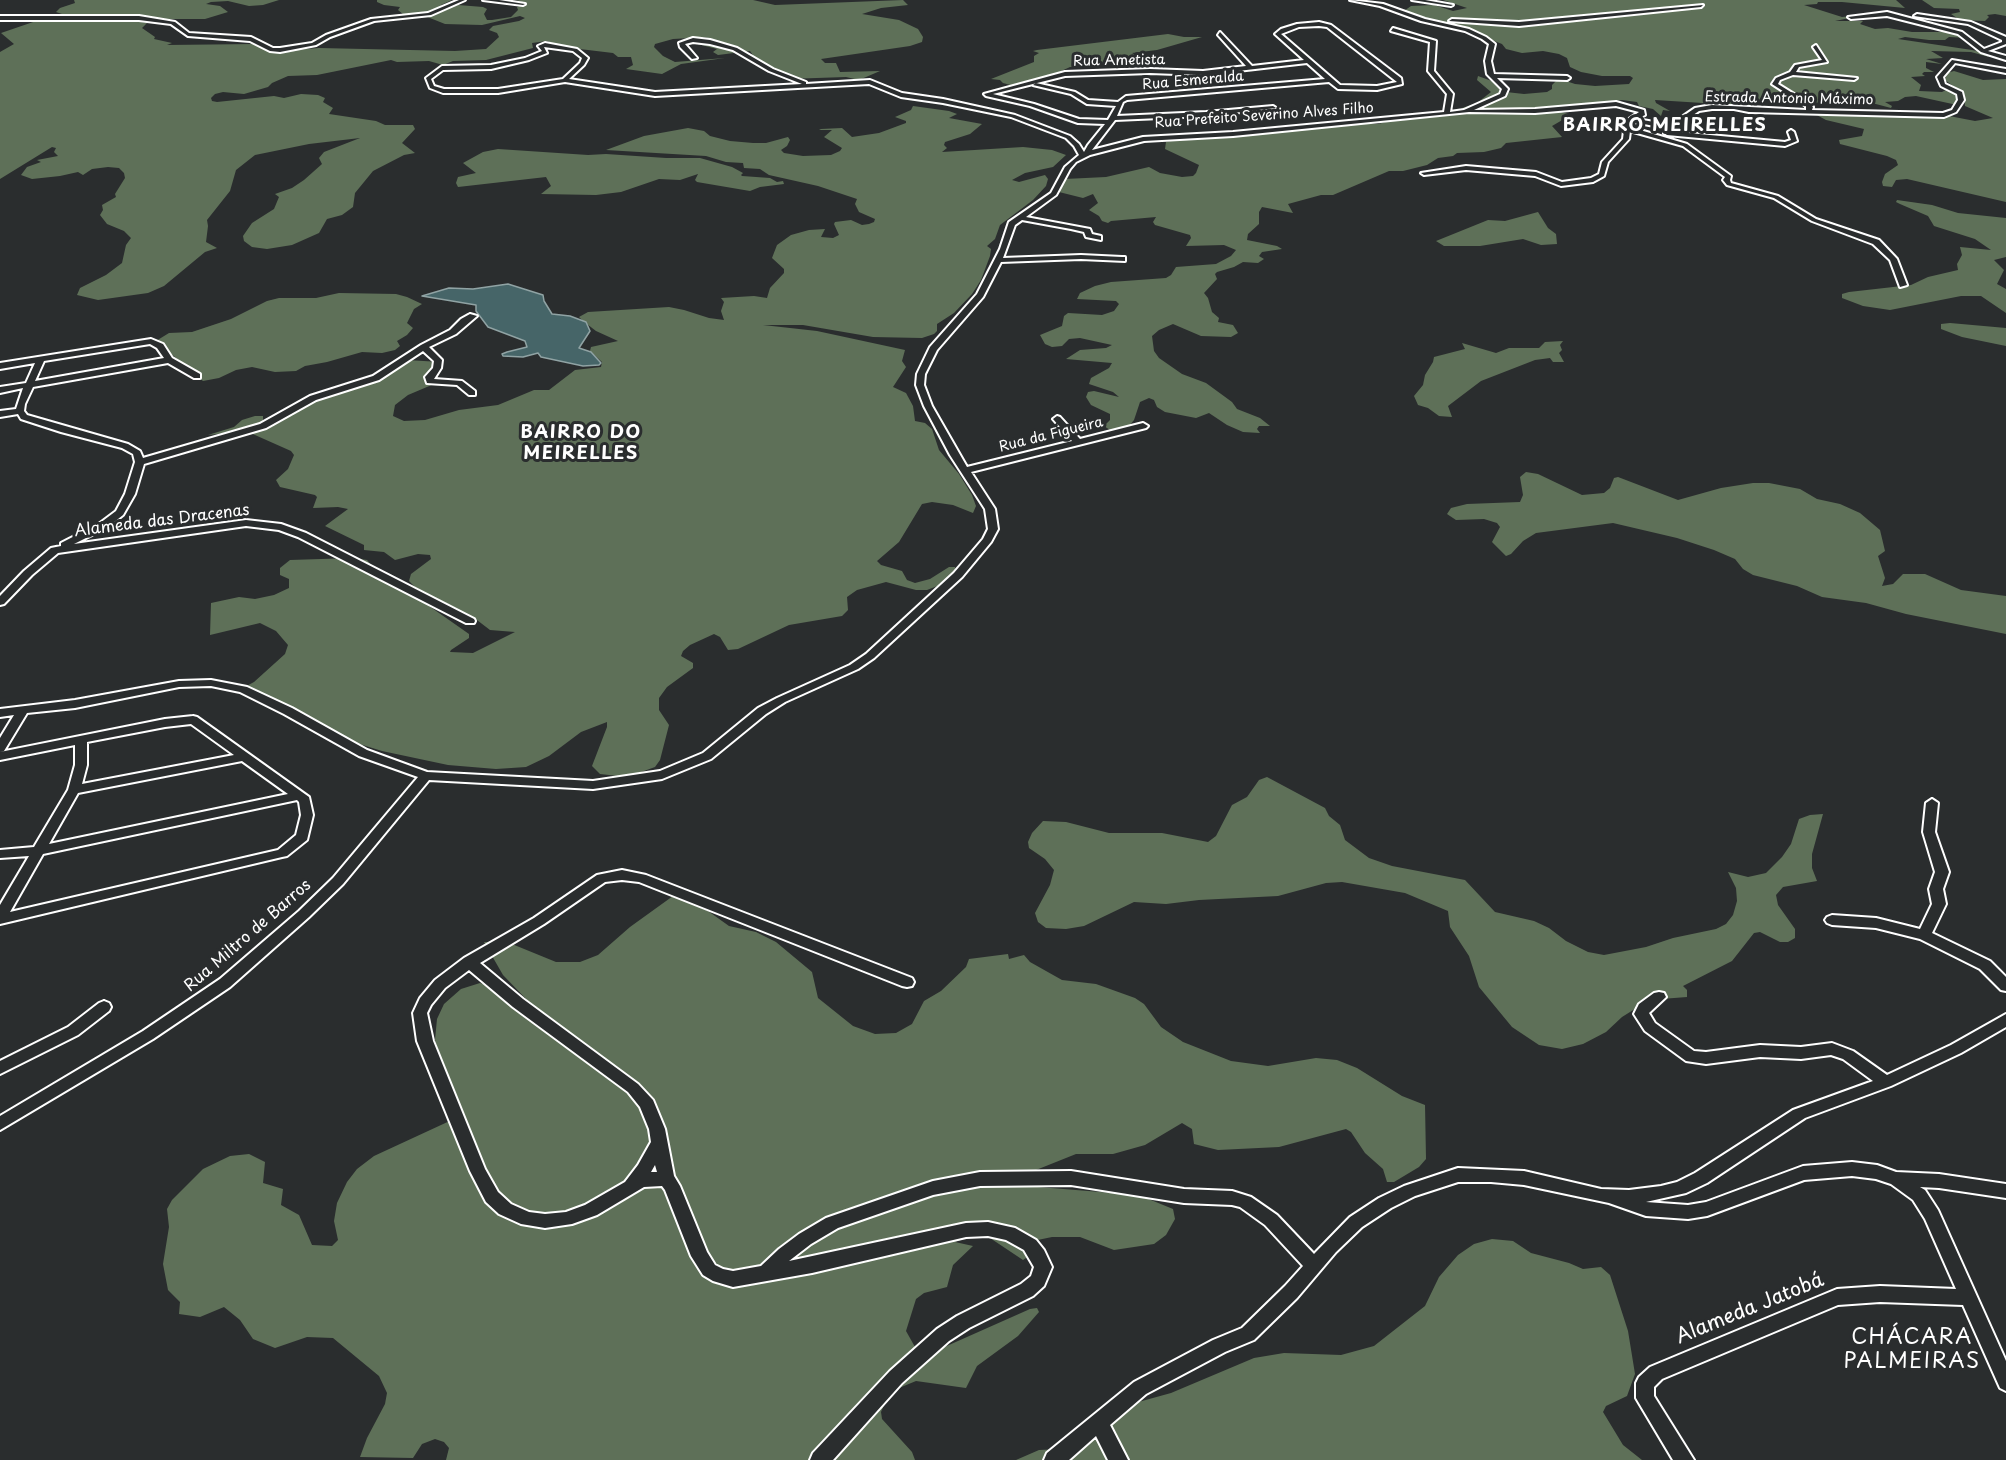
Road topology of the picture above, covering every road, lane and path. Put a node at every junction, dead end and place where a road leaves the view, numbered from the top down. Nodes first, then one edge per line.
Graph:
1 (463, 0) edge
2 (485, 0) edge
3 (1344, 0) edge
4 (1414, 0) edge
5 (1360, 1) edge
6 (523, 4) dead end
7 (1450, 5) dead end
8 (1701, 6) dead end
9 (1910, 14) dead end
10 (1851, 17) dead end
11 (0, 18) edge
12 (1429, 21) junction
13 (1393, 30) dead end
14 (1918, 30) dead end
15 (1220, 34) dead end
16 (1964, 35) junction
17 (1816, 47) dead end
18 (1983, 51) junction
19 (694, 58) dead end
20 (2006, 60) edge
21 (1309, 61) junction
22 (1954, 61) junction
23 (1251, 68) junction
24 (2006, 71) edge
25 (1792, 73) junction
26 (1491, 76) junction
27 (1567, 78) dead end
28 (1854, 78) dead end
29 (565, 80) junction
30 (1330, 80) junction
31 (811, 85) junction
32 (1032, 85) junction
33 (1120, 104) junction
34 (1273, 108) dead end
35 (1808, 111) junction
36 (1465, 112) junction
37 (1447, 114) junction
38 (1111, 120) junction
39 (1631, 120) junction
40 (1629, 129) junction
41 (1791, 132) dead end
42 (1085, 155) junction
43 (1424, 173) dead end
44 (1020, 218) junction
45 (1098, 238) dead end
46 (1122, 259) dead end
47 (999, 260) junction
48 (1903, 285) dead end
49 (473, 316) dead end
50 (424, 347) junction
51 (40, 360) junction
52 (169, 360) junction
53 (0, 366) edge
54 (197, 376) dead end
55 (31, 385) junction
56 (0, 390) edge
57 (472, 393) dead end
58 (20, 411) junction
59 (0, 414) edge
60 (1057, 419) dead end
61 (1143, 426) dead end
62 (1078, 442) junction
63 (140, 462) junction
64 (966, 470) junction
65 (55, 550) junction
66 (0, 602) edge
67 (470, 621) dead end
68 (22, 712) junction
69 (0, 714) edge
70 (81, 740) junction
71 (0, 748) edge
72 (0, 756) edge
73 (244, 757) junction
74 (426, 776) junction
75 (74, 790) junction
76 (298, 796) junction
77 (1932, 803) dead end
78 (37, 851) junction
79 (0, 854) edge
80 (0, 918) edge
81 (1832, 920) dead end
82 (1924, 935) junction
83 (470, 962) junction
84 (907, 982) dead end
85 (2006, 986) edge
86 (1659, 997) dead end
87 (104, 1007) dead end
88 (2006, 1020) edge
89 (0, 1068) edge
90 (1886, 1082) junction
91 (0, 1124) edge
92 (660, 1142) junction
93 (666, 1179) junction
94 (1896, 1179) junction
95 (629, 1187) junction
96 (2006, 1191) edge
97 (1601, 1196) junction
98 (1314, 1266) junction
99 (764, 1275) junction
100 (1967, 1297) junction
101 (2006, 1382) edge
102 (1100, 1424) junction
103 (820, 1460) edge
104 (1054, 1460) edge
105 (1118, 1460) edge
106 (1684, 1460) edge

1 - 11 street
2 - 6 street
3 - 5 street, Rua Prefeito Severino Alves Filho
4 - 7 street
5 - 12 street, Rua Prefeito Severino Alves Filho
8 - 12 street
9 - 18 street
10 - 16 street
12 - 26 street, Rua Prefeito Severino Alves Filho
13 - 37 street
14 - 16 street
15 - 23 street
16 - 18 street
17 - 25 street
18 - 20 street
19 - 31 street
20 - 22 street
21 - 23 street, Rua Ametista
21 - 30 street
21 - 30 street
22 - 24 street
22 - 35 street, Estrada Antonio Máximo
23 - 32 street, Rua Ametista
25 - 28 street
25 - 35 street
26 - 27 street
26 - 36 street, Rua Prefeito Severino Alves Filho
29 - 29 street
29 - 31 street
30 - 33 street, Rua Esmeralda
31 - 42 street
32 - 33 street, Rua Esmeralda
32 - 38 street, Rua Ametista
33 - 38 street
34 - 38 street
35 - 39 street, Estrada Antonio Máximo
36 - 37 street, Rua Prefeito Severino Alves Filho
36 - 39 street
37 - 42 street, Rua Prefeito Severino Alves Filho
38 - 42 street
39 - 40 street
40 - 41 street
40 - 43 street
40 - 48 street
42 - 44 street
44 - 45 street
44 - 47 street
46 - 47 street
47 - 64 street
49 - 50 street
50 - 57 street
50 - 63 street
51 - 52 street
51 - 53 street
51 - 55 street
52 - 54 street
52 - 55 street
55 - 56 street
55 - 58 street
58 - 59 street
58 - 63 street
60 - 62 street
61 - 62 street, Rua da Figueira
62 - 64 street, Rua da Figueira
63 - 65 street
64 - 74 street
65 - 66 street, Alameda das Dracenas
65 - 67 street, Alameda das Dracenas
68 - 69 street
68 - 71 street
68 - 74 street
70 - 72 street
70 - 73 street
70 - 75 street
73 - 75 street
73 - 76 street
74 - 91 street, Rua Miltro de Barros
75 - 78 street
76 - 78 street
76 - 80 street
77 - 82 street
78 - 79 street
78 - 80 street
81 - 82 street
82 - 85 street
83 - 84 street
83 - 92 street
83 - 95 street
86 - 90 street
87 - 89 street
88 - 90 street
90 - 97 street
92 - 93 street
92 - 95 street
93 - 95 street
93 - 99 street
94 - 96 street
94 - 97 street
94 - 100 street
97 - 98 street
98 - 99 street
98 - 102 street
99 - 103 street
100 - 101 street
100 - 106 street, Alameda Jatobá
102 - 104 street
102 - 105 street

